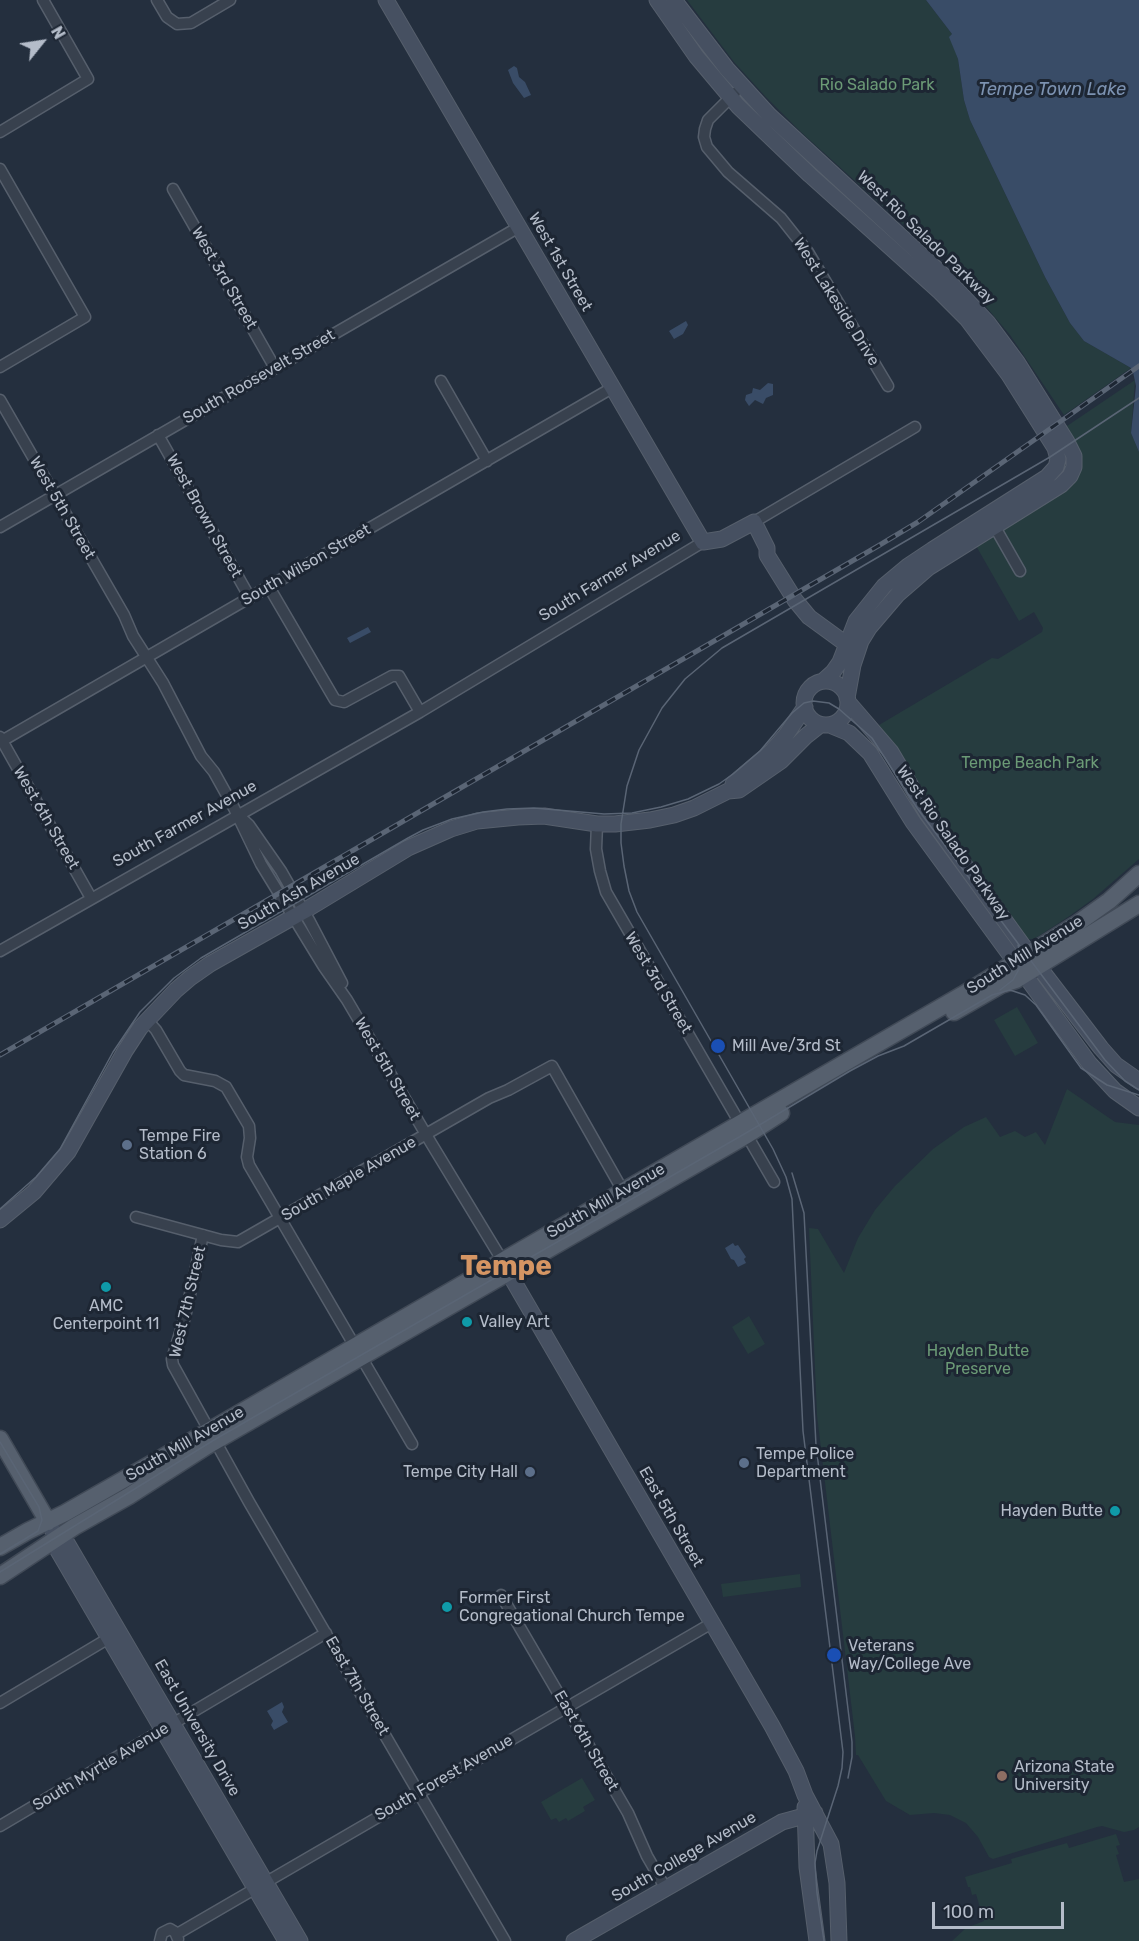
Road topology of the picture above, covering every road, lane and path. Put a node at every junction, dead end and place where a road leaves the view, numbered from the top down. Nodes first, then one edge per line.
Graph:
1 (43, 0) edge
2 (157, 0) edge
3 (230, 0) edge
4 (386, 0) edge
5 (657, 0) edge
6 (674, 0) edge
7 (742, 86) junction
8 (730, 98) junction
9 (0, 132) edge
10 (0, 169) edge
11 (173, 189) dead end
12 (519, 227) junction
13 (0, 366) edge
14 (275, 368) junction
15 (441, 381) dead end
16 (888, 386) dead end
17 (612, 388) junction
18 (0, 400) edge
19 (915, 427) dead end
20 (158, 435) junction
21 (487, 461) junction
22 (55, 495) junction
23 (991, 521) junction
24 (754, 522) junction
25 (0, 527) edge
26 (703, 542) junction
27 (1020, 571) dead end
28 (269, 587) junction
29 (250, 598) junction
30 (848, 639) junction
31 (147, 656) junction
32 (853, 665) junction
33 (824, 681) junction
34 (848, 695) junction
35 (805, 707) junction
36 (420, 712) junction
37 (826, 725) junction
38 (1, 740) edge
39 (728, 791) junction
40 (238, 815) junction
41 (597, 824) junction
42 (924, 837) junction
43 (970, 872) junction
44 (1139, 874) edge
45 (91, 898) junction
46 (1139, 904) edge
47 (299, 914) junction
48 (0, 951) edge
49 (1028, 964) junction
50 (147, 1020) junction
51 (1139, 1082) edge
52 (1139, 1108) edge
53 (744, 1129) junction
54 (426, 1135) junction
55 (774, 1182) dead end
56 (623, 1191) junction
57 (136, 1217) dead end
58 (604, 1217) junction
59 (0, 1220) edge
60 (280, 1220) junction
61 (203, 1235) junction
62 (505, 1266) junction
63 (358, 1352) junction
64 (212, 1436) junction
65 (0, 1439) edge
66 (412, 1444) dead end
67 (48, 1522) junction
68 (57, 1538) junction
69 (0, 1547) edge
70 (0, 1576) edge
71 (501, 1595) dead end
72 (712, 1623) junction
73 (326, 1633) junction
74 (109, 1638) junction
75 (0, 1703) edge
76 (566, 1708) junction
77 (168, 1727) junction
78 (419, 1793) junction
79 (810, 1813) junction
80 (0, 1826) edge
81 (260, 1885) junction
82 (666, 1889) junction
83 (178, 1938) edge
84 (160, 1941) edge
85 (286, 1941) edge
86 (300, 1941) edge
87 (505, 1941) edge
88 (574, 1941) edge
89 (817, 1941) edge
90 (839, 1941) edge

1 - 9 street
2 - 3 street
4 - 12 main road, West 1st Street
5 - 8 main road, West Rio Salado Parkway
6 - 7 main road, West Rio Salado Parkway
7 - 8 street, West Lakeside Drive
7 - 23 main road, West Rio Salado Parkway
8 - 16 street, West Lakeside Drive
8 - 23 main road, West Rio Salado Parkway
10 - 13 street
11 - 14 street, West 3rd Street
12 - 14 street, South Roosevelt Street
12 - 17 main road, West 1st Street
14 - 20 street, South Roosevelt Street
15 - 21 street
17 - 21 street, South Wilson Street
17 - 26 main road, West 1st Street
18 - 22 street, West 5th Street
19 - 24 street, South Farmer Avenue
20 - 22 street, South Roosevelt Street
20 - 29 street, West Brown Street
21 - 28 street, South Wilson Street
22 - 25 street, South Roosevelt Street
22 - 31 street, West 5th Street
23 - 27 street
23 - 30 main road, West Rio Salado Parkway
23 - 32 main road, West Rio Salado Parkway
24 - 26 main road, South Farmer Avenue
24 - 30 main road
26 - 36 street, South Farmer Avenue
28 - 29 street, South Wilson Street
28 - 36 street
29 - 31 street, South Wilson Street
30 - 32 main road
30 - 33 main road, West Rio Salado Parkway
31 - 38 street, South Wilson Street
31 - 40 street, West 5th Street
32 - 34 main road, West Rio Salado Parkway
33 - 34 main road
33 - 35 main road
34 - 37 main road
34 - 43 main road, West Rio Salado Parkway
35 - 37 main road
35 - 39 main road, South Ash Avenue
36 - 40 street, South Farmer Avenue
37 - 39 main road, South Ash Avenue
37 - 42 main road, West Rio Salado Parkway
38 - 45 street, West 6th Street
39 - 41 main road, South Ash Avenue
40 - 45 street, South Farmer Avenue
40 - 47 street, West 5th Street
41 - 47 main road, South Ash Avenue
41 - 53 street, West 3rd Street
42 - 43 main road
42 - 49 main road, West Rio Salado Parkway
43 - 49 main road, West Rio Salado Parkway
44 - 49 main road, South Mill Avenue
45 - 48 street, South Farmer Avenue
46 - 49 main road, South Mill Avenue
47 - 50 main road, South Ash Avenue
47 - 54 street, West 5th Street
49 - 51 main road
49 - 52 main road
49 - 53 main road, South Mill Avenue
50 - 59 main road, South Ash Avenue
50 - 60 street
53 - 55 street, West 3rd Street
53 - 56 main road, South Mill Avenue
53 - 58 main road, South Mill Avenue
54 - 56 street, South Maple Avenue
54 - 60 street, South Maple Avenue
54 - 62 street, West 5th Street
56 - 58 main road
56 - 62 main road, South Mill Avenue
57 - 61 street, South Maple Avenue
58 - 62 main road, South Mill Avenue
60 - 61 street, South Maple Avenue
60 - 63 street
61 - 64 street, West 7th Street
62 - 63 main road, South Mill Avenue
62 - 72 main road, East 5th Street
63 - 64 main road, South Mill Avenue
63 - 66 street
64 - 67 main road, South Mill Avenue
64 - 68 main road, South Mill Avenue
64 - 73 street, East 7th Street
65 - 67 main road
67 - 68 main road, East University Drive
67 - 69 main road, South Mill Avenue
68 - 70 main road, South Mill Avenue
68 - 74 main road, East University Drive
68 - 77 main road, East University Drive
71 - 76 street, East 6th Street
72 - 76 street, South Forest Avenue
72 - 79 main road, East 5th Street
73 - 77 street, South Myrtle Avenue
73 - 78 street, East 7th Street
74 - 75 street
74 - 77 main road, East University Drive
76 - 78 street, South Forest Avenue
76 - 82 street, East 6th Street
77 - 80 street, South Myrtle Avenue
77 - 81 main road, East University Drive
78 - 81 street, South Forest Avenue
78 - 87 street, East 7th Street
79 - 82 main road, South College Avenue
79 - 89 main road
79 - 90 main road
81 - 83 street, South Forest Avenue
81 - 85 main road, East University Drive
81 - 86 main road, East University Drive
82 - 88 main road, South College Avenue
83 - 84 street, South Forest Avenue

